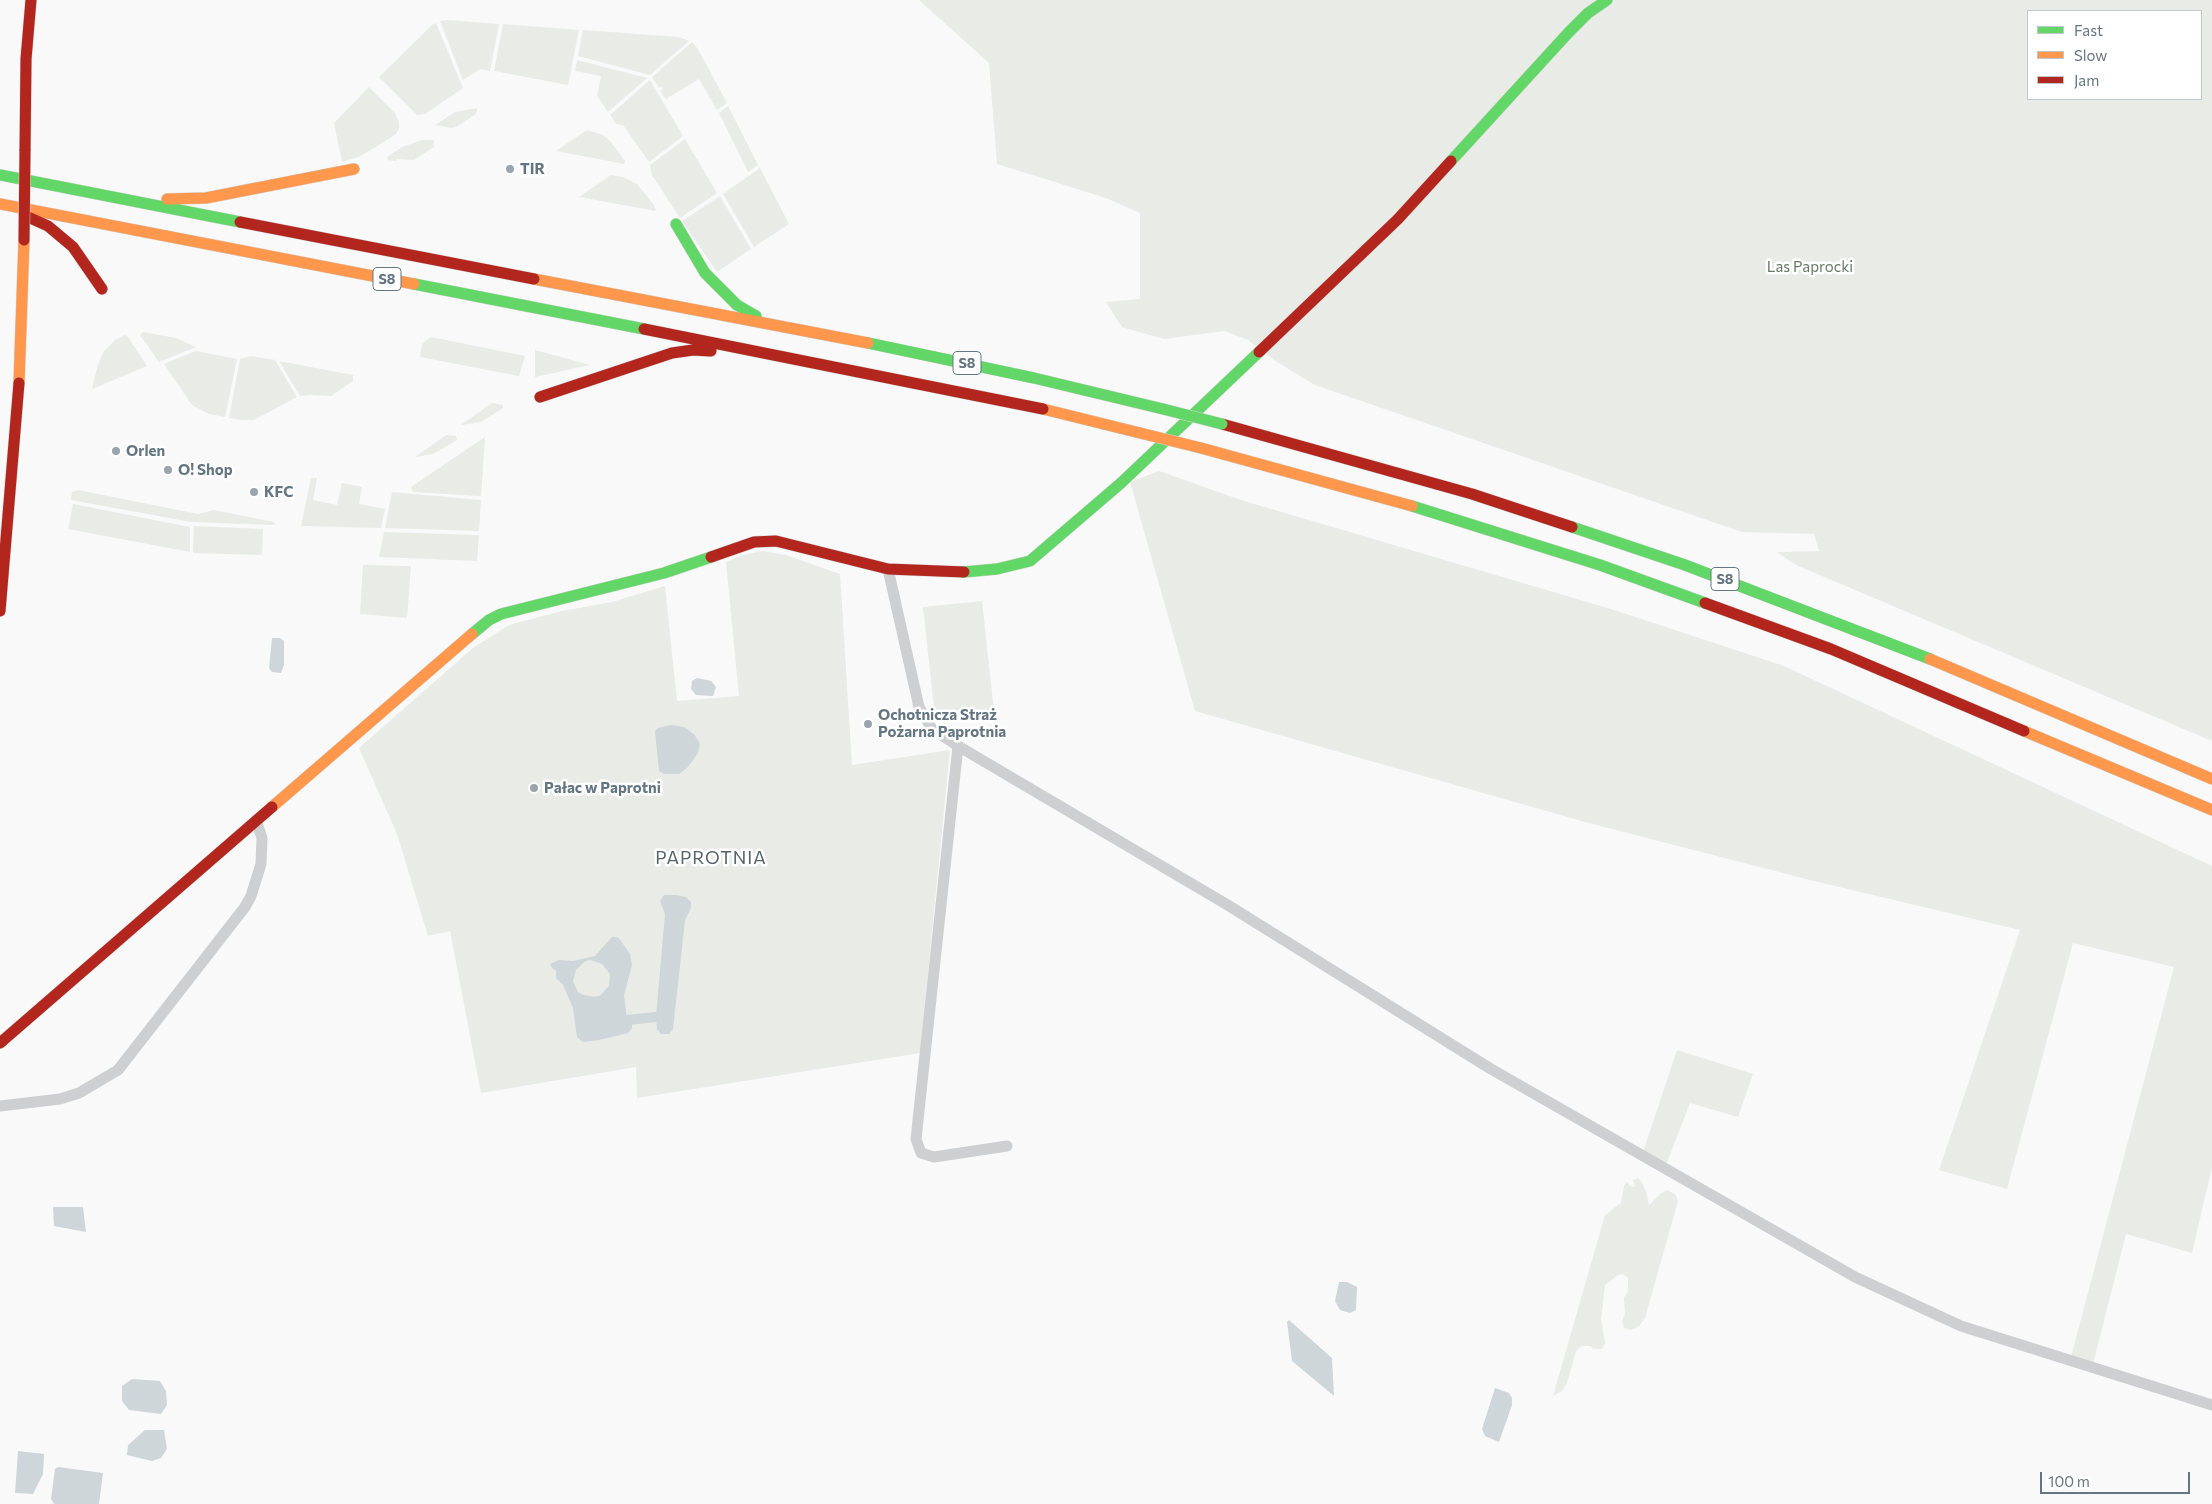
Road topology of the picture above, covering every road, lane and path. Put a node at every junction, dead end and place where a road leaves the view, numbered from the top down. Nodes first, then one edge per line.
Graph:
1 (31, 0) edge
2 (1607, 0) edge
3 (354, 169) dead end
4 (0, 175) edge
5 (129, 200) junction
6 (0, 204) edge
7 (676, 224) dead end
8 (102, 288) dead end
9 (769, 324) junction
10 (774, 354) junction
11 (540, 397) dead end
12 (888, 569) junction
13 (0, 611) edge
14 (958, 746) junction
15 (2212, 779) edge
16 (2212, 810) edge
17 (256, 820) junction
18 (0, 1043) edge
19 (0, 1106) edge
20 (1007, 1146) dead end
21 (2212, 1405) edge

1 - 13 main road, bridge
2 - 12 main road
3 - 5 main road
4 - 5 main road, S8
5 - 9 main road, S8
6 - 8 main road
6 - 10 main road, S8
7 - 9 main road
9 - 15 main road, S8, bridge
10 - 11 main road
10 - 16 main road, S8, bridge
12 - 14 street
12 - 17 main road
14 - 20 street
14 - 21 street
17 - 18 main road
17 - 19 street

